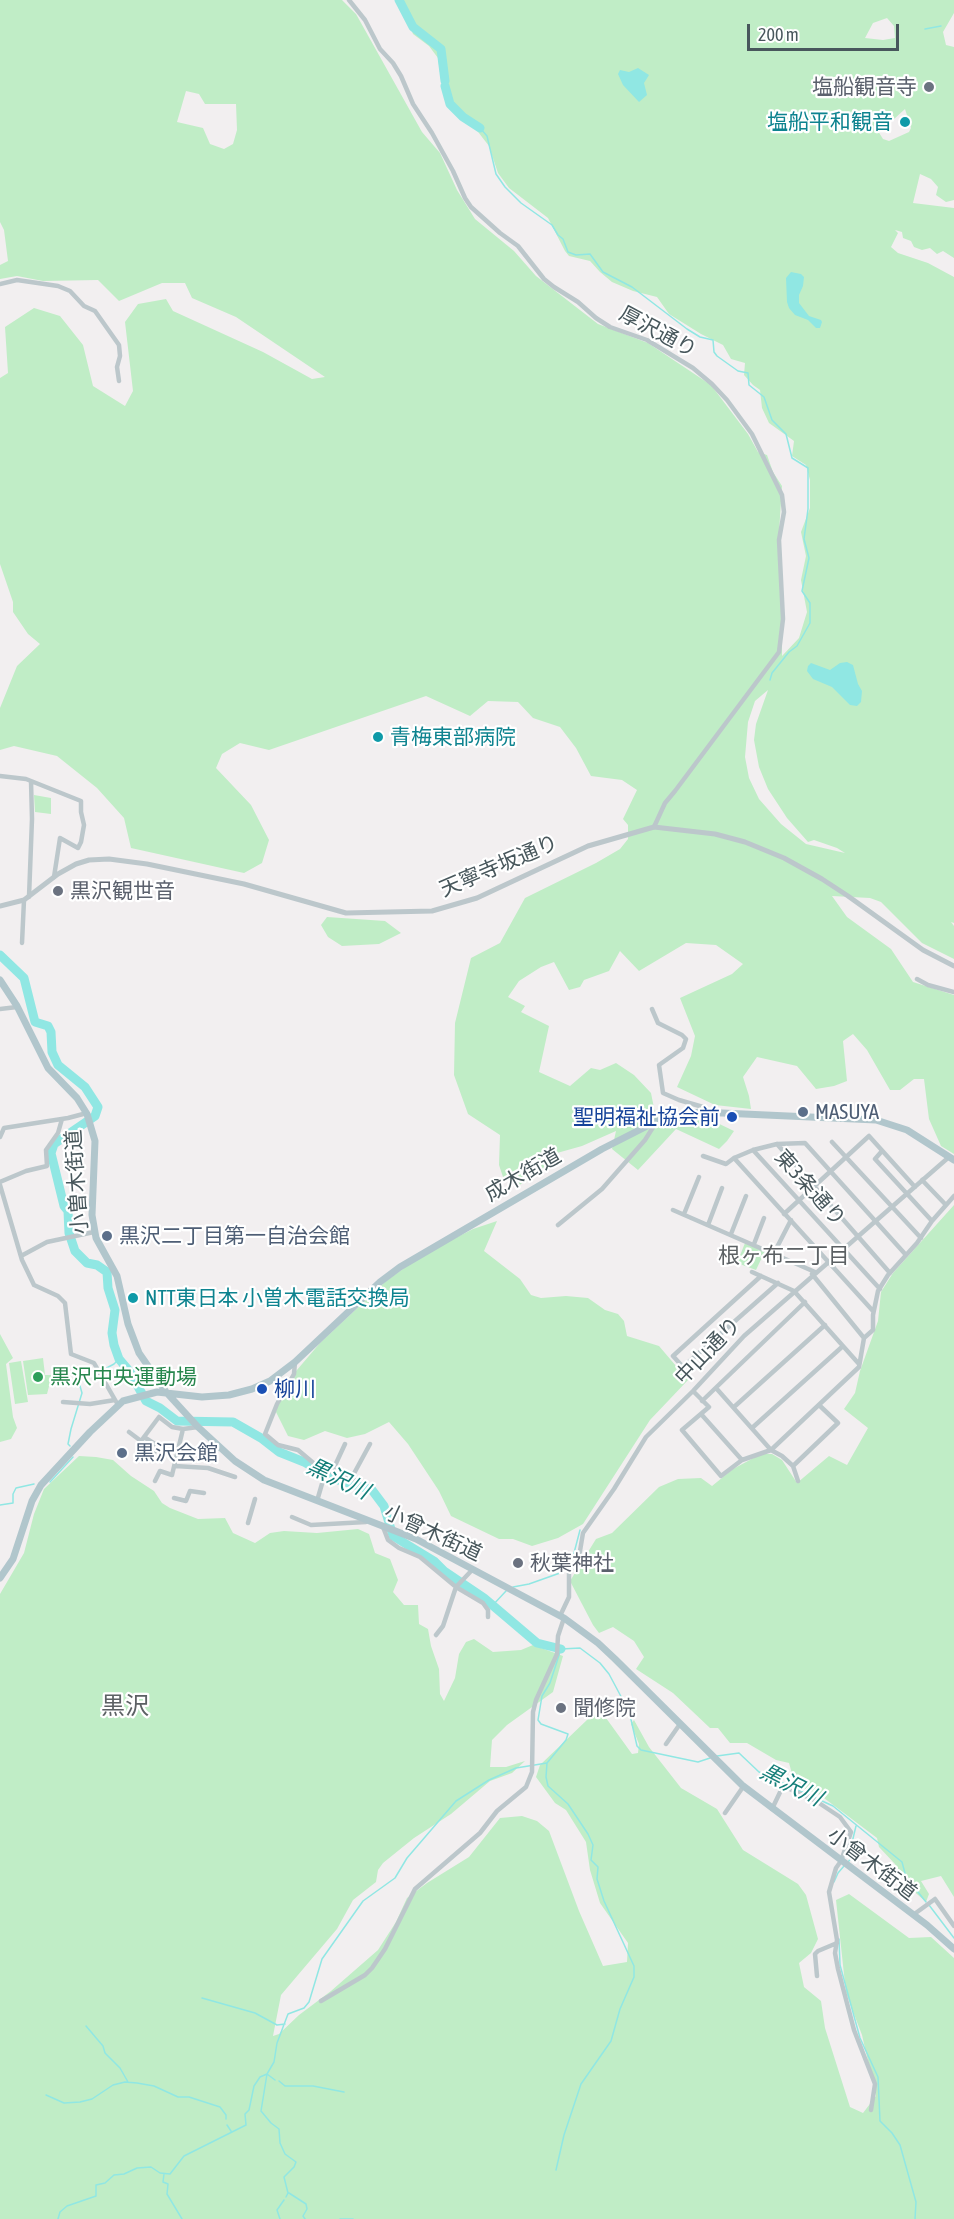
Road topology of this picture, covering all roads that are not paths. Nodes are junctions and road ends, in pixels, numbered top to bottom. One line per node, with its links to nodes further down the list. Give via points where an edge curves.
1 (349, 0): 6 (street, 厚沢通り, via 401,76 471,207 518,246 544,279 596,318 647,340 712,384 752,434 782,495 784,512 779,540 783,618 779,652 664,803)
2 (0, 284): 3 (street, via 17,280 58,286 95,311 119,345)
3 (119, 381)
4 (0, 776): 5 (street)
5 (31, 781): 7 (street, via 81,801 82,805 81,842 78,848 60,838); 8 (street)
6 (654, 827): 7 (street, 天寧寺坂通り, via 588,846 477,898 432,911 339,912 244,884 117,859 85,861); 11 (street, 天寧寺坂通り, via 722,836 784,858 831,884 922,950)
7 (54, 877): 8 (street, 天寧寺坂通り)
8 (27, 898): 9 (street, 天寧寺坂通り); 10 (street)
9 (0, 906)
10 (22, 943)
11 (954, 966)
12 (917, 979): 14 (street)
13 (0, 980): 15 (main road, 小曽木街道)
14 (954, 992)
15 (17, 1007): 16 (street); 19 (main road, 小曽木街道, via 48,1068)
16 (0, 1009)
17 (652, 1009): 18 (street, via 658,1023 686,1039 683,1048 659,1065 663,1093)
18 (710, 1112): 21 (main road, 成木街道, via 680,1114); 30 (main road, 成木街道, via 876,1120 907,1131)
19 (87, 1113): 20 (street); 53 (main road, 小曽木街道, via 96,1145)
20 (62, 1119): 22 (street, via 4,1128); 34 (street, via 58,1133 46,1149 47,1166)
21 (657, 1121): 51 (street, via 602,1189); 75 (main road, 成木街道, via 407,1262 380,1282)
22 (0, 1137)
23 (832, 1142): 28 (street)
24 (777, 1144): 25 (street); 31 (street, via 805,1143); 35 (street)
25 (753, 1150): 29 (street); 41 (street, 東3条通り)
26 (882, 1151): 28 (street, via 869,1136); 36 (street); 38 (street, via 875,1159)
27 (703, 1156): 29 (street, via 726,1164)
28 (846, 1157): 31 (street); 43 (street)
29 (734, 1158): 46 (street)
30 (952, 1158): 33 (street, 中山通り)
31 (831, 1172): 35 (street); 50 (street)
32 (699, 1177): 45 (street)
33 (922, 1180): 36 (street, 中山通り); 42 (street)
34 (0, 1183): 61 (street)
35 (814, 1186): 41 (street); 55 (street)
36 (915, 1187): 38 (street, 中山通り)
37 (722, 1188): 52 (street)
38 (908, 1193): 43 (street, 中山通り); 49 (street)
39 (746, 1196): 54 (street)
40 (954, 1196): 42 (street)
41 (799, 1200): 46 (street); 58 (street, 東3条通り)
42 (946, 1205): 49 (street)
43 (892, 1207): 50 (street, 中山通り); 56 (street)
44 (673, 1210): 45 (street)
45 (684, 1214): 52 (street)
46 (784, 1214): 48 (street)
47 (764, 1218): 57 (street)
48 (791, 1220): 59 (street); 62 (street)
49 (932, 1221): 56 (street)
50 (875, 1222): 55 (street, 中山通り); 60 (street)
51 (558, 1225)
52 (708, 1225): 54 (street)
53 (94, 1232): 61 (street, via 43,1243); 79 (main road, 小曽木街道, via 117,1276 135,1345)
54 (731, 1234): 57 (street)
55 (858, 1236): 58 (street, 中山通り); 64 (street)
56 (921, 1238): 60 (street)
57 (754, 1244): 59 (street)
58 (843, 1248): 62 (street, 中山通り); 68 (street, 東3条通り)
59 (774, 1253): 65 (street)
60 (906, 1255): 64 (street)
61 (21, 1256): 83 (street, via 34,1285 65,1303 71,1354 94,1363)
62 (828, 1261): 65 (street, 中山通り); 71 (street)
63 (752, 1272): 66 (street)
64 (890, 1272): 68 (street)
65 (813, 1273): 69 (street, 中山通り); 73 (street)
66 (761, 1276): 67 (street); 67 (street, via 673,1356 683,1366)
67 (778, 1283): 69 (street)
68 (880, 1289): 71 (street)
69 (794, 1291): 70 (street); 78 (street, 中山通り, via 726,1353)
70 (805, 1302): 72 (street); 77 (street)
71 (873, 1311): 73 (street, via 873,1330)
72 (825, 1325): 74 (street); 85 (street)
73 (864, 1338): 76 (street)
74 (843, 1346): 76 (street); 89 (street)
75 (295, 1362): 80 (main road, 成木街道, via 270,1381 245,1391 214,1397); 100 (street, via 294,1374 265,1434)
76 (859, 1364): 84 (street)
77 (716, 1388): 81 (street); 85 (street)
78 (693, 1391): 81 (street); 116 (street, 中山通り, via 646,1437 583,1533 579,1557 569,1574 569,1597)
79 (166, 1392): 80 (main road, 成木街道); 83 (main road, 成木街道); 86 (main road, 小曾木街道)
80 (192, 1396): 86 (main road)
81 (702, 1401): 87 (street, via 709,1407)
82 (63, 1402): 83 (street)
83 (116, 1402): 113 (main road, via 41,1485 13,1559)
84 (819, 1405): 95 (street); 99 (street, via 838,1423)
85 (734, 1407): 89 (street)
86 (183, 1411): 88 (main road, 小曾木街道)
87 (701, 1414): 97 (street); 97 (street, via 682,1430 721,1476)
88 (197, 1426): 90 (street); 107 (main road, 小曾木街道, via 249,1472)
89 (752, 1428): 95 (street)
90 (183, 1429): 92 (street, via 172,1427 159,1417); 98 (street)
91 (129, 1432): 92 (street, via 141,1441)
92 (144, 1437): 96 (street, via 158,1446)
93 (345, 1444): 100 (street)
94 (370, 1444): 100 (street, via 354,1480)
95 (771, 1450): 97 (street); 99 (street)
96 (150, 1460)
97 (742, 1460)
98 (175, 1466): 101 (street, via 208,1468); 102 (street, via 172,1475 160,1471)
99 (793, 1466): 103 (street)
100 (328, 1471): 107 (street)
101 (235, 1478)
102 (155, 1481)
103 (798, 1481)
104 (204, 1493): 105 (street, via 190,1491 186,1501)
105 (174, 1498)
106 (255, 1499): 110 (street)
107 (316, 1501): 109 (main road, 小曾木街道)
108 (292, 1517): 109 (street, via 311,1526)
109 (369, 1522): 111 (main road, 小曾木街道)
110 (248, 1523)
111 (385, 1528): 112 (main road, 小曾木街道); 114 (street, via 388,1540 420,1557)
112 (473, 1569): 114 (street); 116 (main road, 小曾木街道)
113 (0, 1578)
114 (456, 1587): 115 (street, via 483,1603); 117 (street)
115 (488, 1617)
116 (562, 1617): 118 (main road, 小曾木街道, via 598,1643); 129 (street, 中山通り, via 557,1654 533,1712 532,1772 526,1787 416,1889 372,1968)
117 (436, 1635)
118 (680, 1724): 119 (street); 120 (main road, 小曾木街道)
119 (666, 1744)
120 (743, 1786): 121 (main road, 小曾木街道); 122 (street)
121 (772, 1809): 123 (main road, 小曾木街道); 123 (street, via 783,1786 840,1817 851,1832)
122 (725, 1813)
123 (844, 1863): 124 (main road, 小曾木街道); 126 (street, via 836,1868 829,1892)
124 (913, 1915): 125 (street, via 935,1899); 127 (main road, 小曾木街道)
125 (954, 1926)
126 (837, 1944): 128 (street, via 815,1954); 130 (street, via 838,1969 854,2030 875,2084)
127 (954, 1949)
128 (817, 1976)
129 (321, 2001)
130 (871, 2110)

